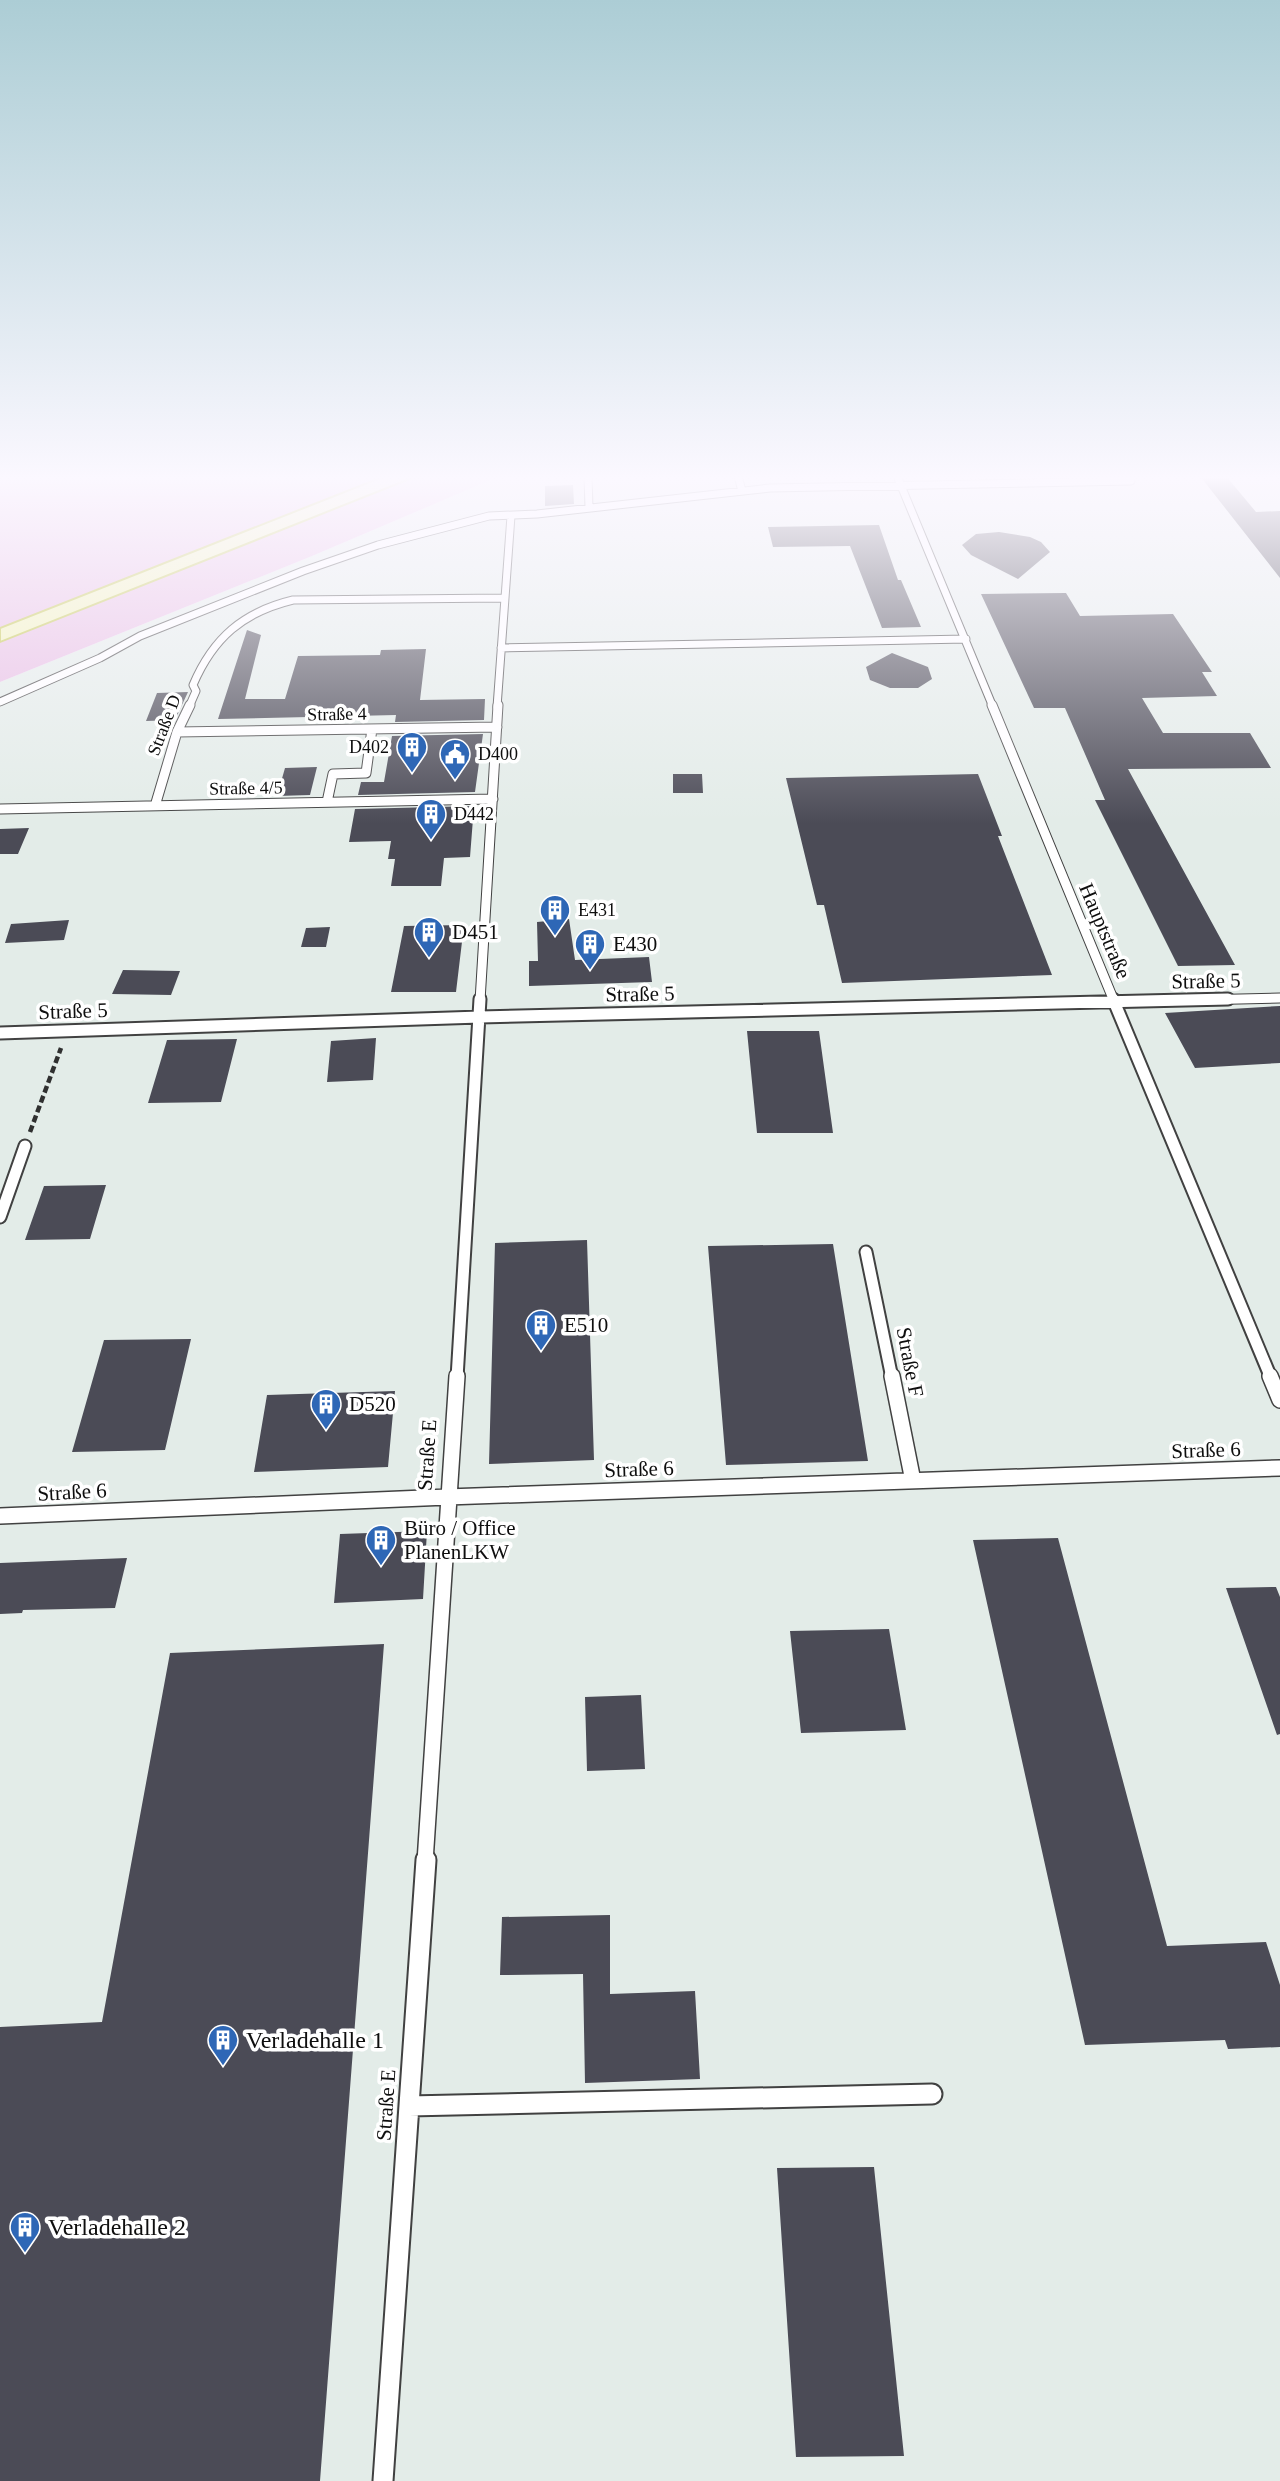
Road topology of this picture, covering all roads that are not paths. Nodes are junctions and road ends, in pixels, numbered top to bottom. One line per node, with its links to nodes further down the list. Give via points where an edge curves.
1 (251, 592): 7 (lane, via 140,636)
2 (505, 592): 4 (lane, Straße E)
3 (946, 592): 5 (lane, Hauptstraße)
4 (504, 598): 6 (lane, Straße E); 10 (lane, Straße D, via 293,600 268,605 215,641 201,663 193,685 196,691)
5 (966, 639): 6 (lane); 16 (lane, Hauptstraße)
6 (501, 648): 8 (lane, Straße E)
7 (0, 702)
8 (497, 727): 9 (lane, Straße 4); 11 (lane, Straße E)
9 (372, 729): 10 (lane, Straße 4); 12 (lane, via 366,773 333,774)
10 (177, 732): 13 (lane, Straße D)
11 (492, 799): 12 (lane, Straße 4/5); 17 (lane, Straße E)
12 (327, 802): 13 (lane, Straße 4/5)
13 (155, 806): 14 (lane, Straße 4/5)
14 (0, 809)
15 (1280, 998): 16 (lane, Straße 5)
16 (1113, 1003): 17 (lane, Straße 5); 23 (lane, Hauptstraße)
17 (480, 1017): 18 (lane, Straße 5); 26 (lane, Straße E)
18 (67, 1031): 19 (lane, Straße 5)
19 (0, 1033)
20 (25, 1146): 21 (lane)
21 (0, 1217)
22 (866, 1252): 25 (lane, Straße F)
23 (1280, 1400)
24 (1280, 1468): 25 (lane, Straße 6)
25 (912, 1481): 26 (lane, Straße 6)
26 (447, 1497): 27 (lane, Straße 6); 29 (lane, Straße E)
27 (0, 1516)
28 (932, 2094): 29 (lane)
29 (409, 2106): 30 (lane, Straße E)
30 (383, 2481)

